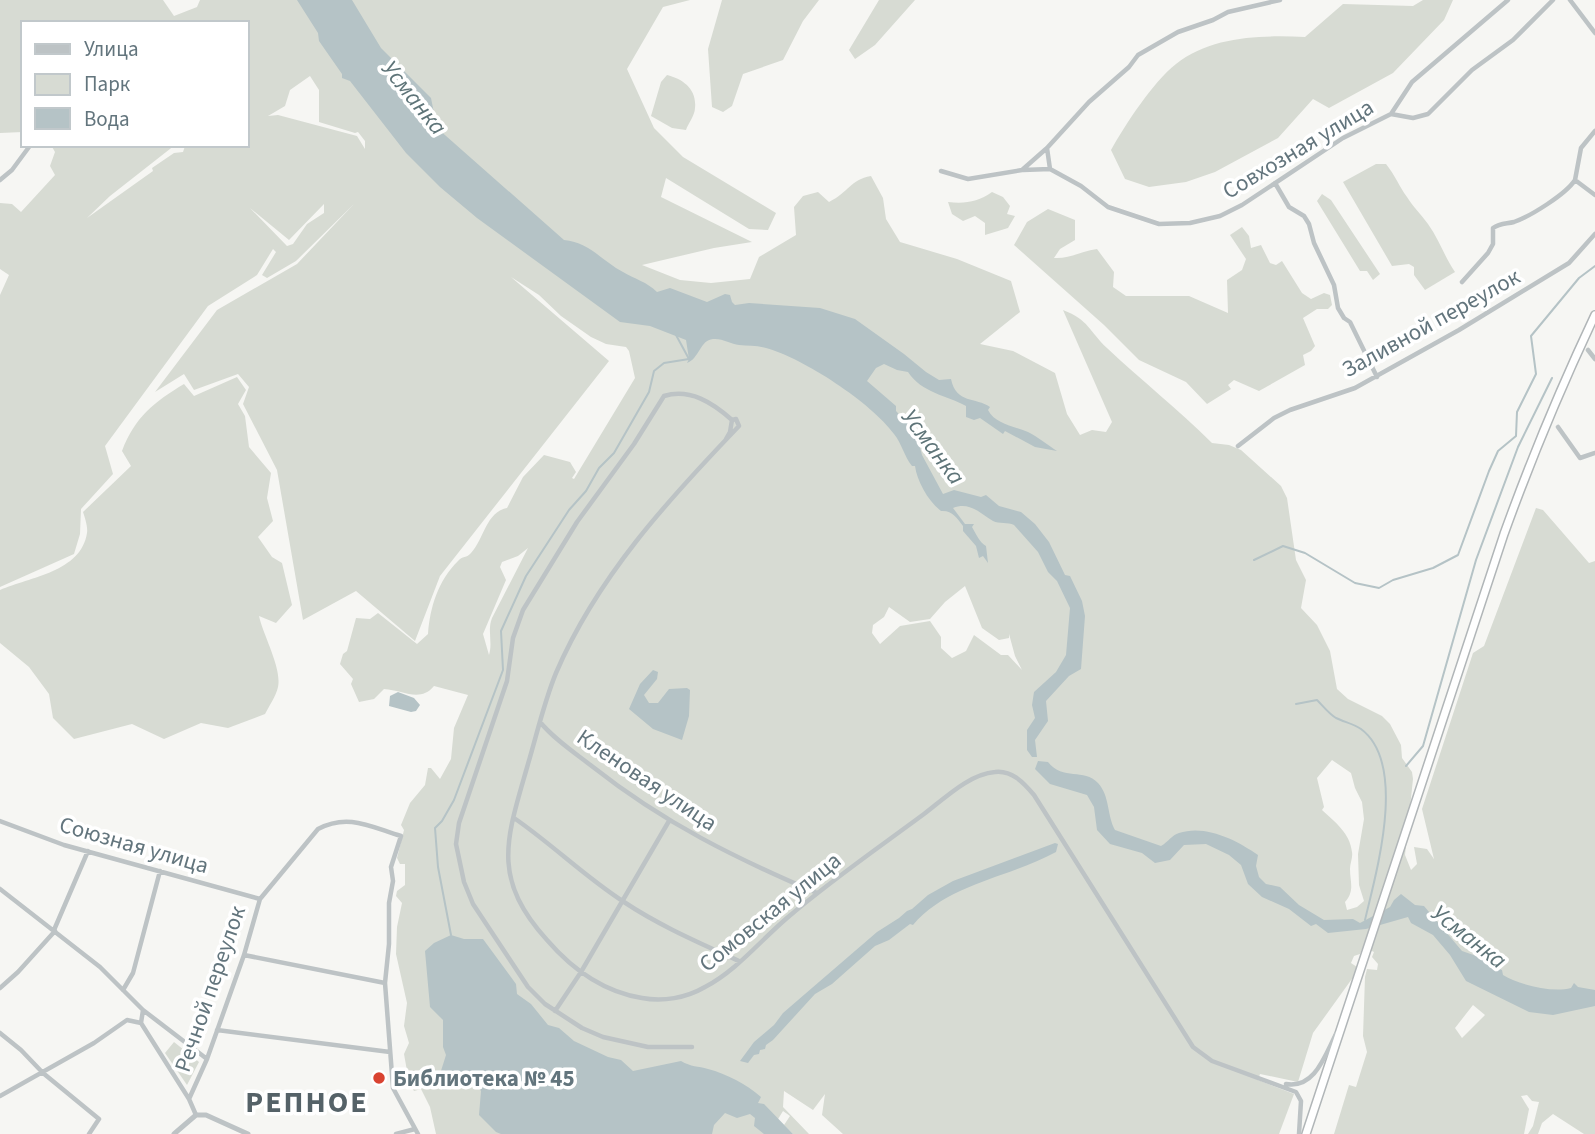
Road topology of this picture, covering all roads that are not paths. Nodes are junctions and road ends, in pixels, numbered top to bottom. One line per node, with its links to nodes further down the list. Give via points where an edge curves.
1 (1280, 0): 9 (street, via 1228,12 1178,32 1138,55)
2 (1508, 0): 6 (street, Совхозная улица, via 1412,82)
3 (1553, 0): 6 (street, Совхозная улица, via 1427,114 1413,118)
4 (1570, 0): 5 (street)
5 (1595, 33)
6 (1391, 114): 15 (street, Совхозная улица, via 1343,138)
7 (1595, 131): 14 (street, via 1581,148)
8 (29, 147): 13 (street)
9 (1048, 148): 10 (street); 11 (street)
10 (1050, 169): 11 (street); 15 (street, Совхозная улица, via 1113,210 1159,224 1220,216)
11 (1022, 170): 12 (street, via 968,179)
12 (941, 171)
13 (0, 180)
14 (1575, 180): 16 (street); 18 (street, via 1569,189 1526,216 1493,228 1488,253)
15 (1275, 183): 22 (street, via 1289,207 1309,224 1334,285 1338,308 1350,322)
16 (1595, 195)
17 (1595, 234): 22 (street, Заливной переулок, via 1569,263)
18 (1462, 282)
19 (1595, 315): 45 (highway, via 1524,478)
20 (1588, 350): 21 (street)
21 (1595, 359)
22 (1377, 377): 24 (street, Заливной переулок, via 1290,410)
23 (1558, 427): 25 (street, via 1580,458)
24 (1238, 446)
25 (1595, 453)
26 (540, 722): 27 (street, Сомовская улица); 29 (street, Кленовая улица); 44 (street, Сомовская улица, via 556,673 596,597 649,524 739,426 736,419 708,401 679,393 662,397 550,564 514,631 507,681 459,823 456,844 473,904 528,986)
27 (513, 818): 35 (street); 39 (street, Сомовская улица, via 507,851 512,886 543,936)
28 (0, 821): 30 (street, Союзная улица)
29 (669, 821): 33 (street, Кленовая улица, via 738,859); 35 (street)
30 (88, 851): 31 (street, Союзная улица); 36 (street)
31 (160, 871): 34 (street, Союзная улица); 42 (street, via 133,973)
32 (0, 889): 36 (street)
33 (817, 893): 38 (street, Сомовская улица); 53 (street, Сомовская улица, via 969,782 993,772 1010,774 1038,802 1195,1049 1218,1064)
34 (260, 899): 37 (street, Речной переулок); 40 (street, Речной переулок, via 318,829 331,822 345,820 401,836 391,867)
35 (623, 902): 38 (street); 39 (street)
36 (54, 930): 41 (street); 42 (street)
37 (244, 955): 40 (street); 47 (street, Речной переулок)
38 (739, 961): 39 (street, Сомовская улица, via 705,987 661,1000 614,991)
39 (581, 972): 44 (street)
40 (385, 983): 50 (street)
41 (0, 988)
42 (123, 990): 43 (street)
43 (143, 1010): 46 (street); 51 (street)
44 (555, 1011): 49 (street, via 595,1034 625,1044)
45 (1346, 1014): 53 (street, via 1306,1083); 63 (highway)
46 (141, 1023): 52 (street, via 127,1020); 55 (street)
47 (217, 1030): 50 (street); 51 (street, Речной переулок)
48 (0, 1032): 52 (street)
49 (692, 1046)
50 (390, 1052): 57 (street, via 393,1088)
51 (207, 1059): 55 (street, Речной переулок)
52 (43, 1073): 54 (street); 58 (street, via 99,1119)
53 (1261, 1078): 62 (street, via 1299,1095)
54 (0, 1096)
55 (189, 1100): 56 (street)
56 (196, 1115): 59 (street); 60 (street)
57 (416, 1132): 61 (street)
58 (89, 1134)
59 (174, 1134)
60 (248, 1134)
61 (396, 1134)
62 (1299, 1134)
63 (1306, 1134)

